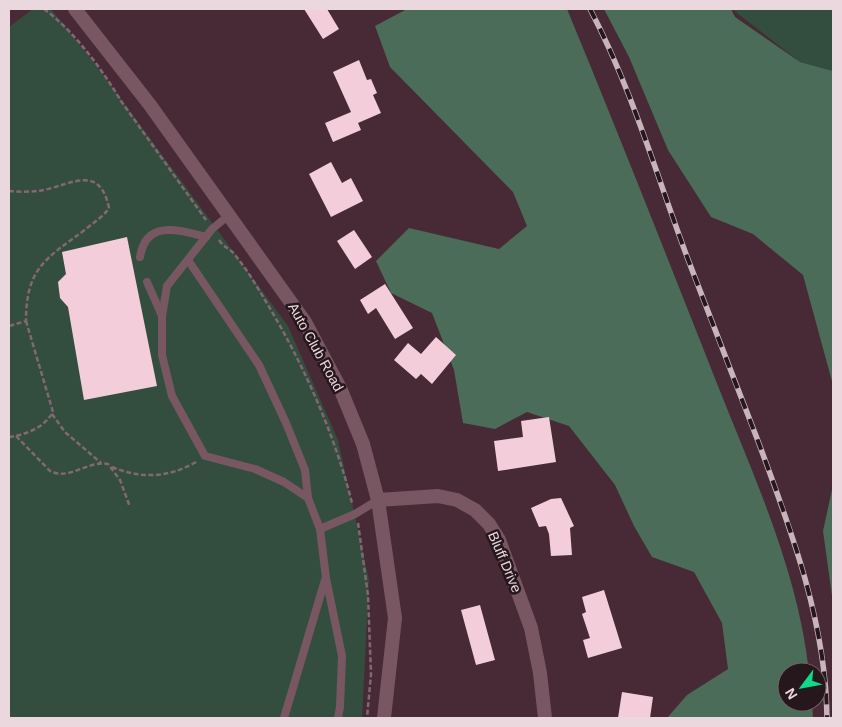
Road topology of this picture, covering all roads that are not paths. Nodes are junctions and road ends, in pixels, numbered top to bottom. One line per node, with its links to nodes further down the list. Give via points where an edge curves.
1 (75, 9): 2 (street, Auto Club Road, via 150,105)
2 (229, 215): 3 (lane); 9 (street, Auto Club Road, via 305,322 325,358 363,444)
3 (206, 237): 4 (lane, via 178,230 159,230 148,238); 5 (lane)
4 (140, 257)
5 (188, 260): 7 (lane, via 167,286); 8 (lane, via 264,374 305,470)
6 (147, 282): 7 (lane)
7 (162, 316): 8 (lane, via 162,355 172,396 206,456 255,469 284,482)
8 (308, 498): 10 (lane)
9 (378, 500): 10 (lane); 14 (street, Auto Club Road, via 395,618); 15 (street, Bluff Drive, via 438,496 457,500 475,510 489,524 499,540 531,628)
10 (320, 529): 11 (lane)
11 (326, 578): 12 (lane); 13 (lane, via 342,656)
12 (284, 718)
13 (338, 718)
14 (384, 718)
15 (545, 718)

